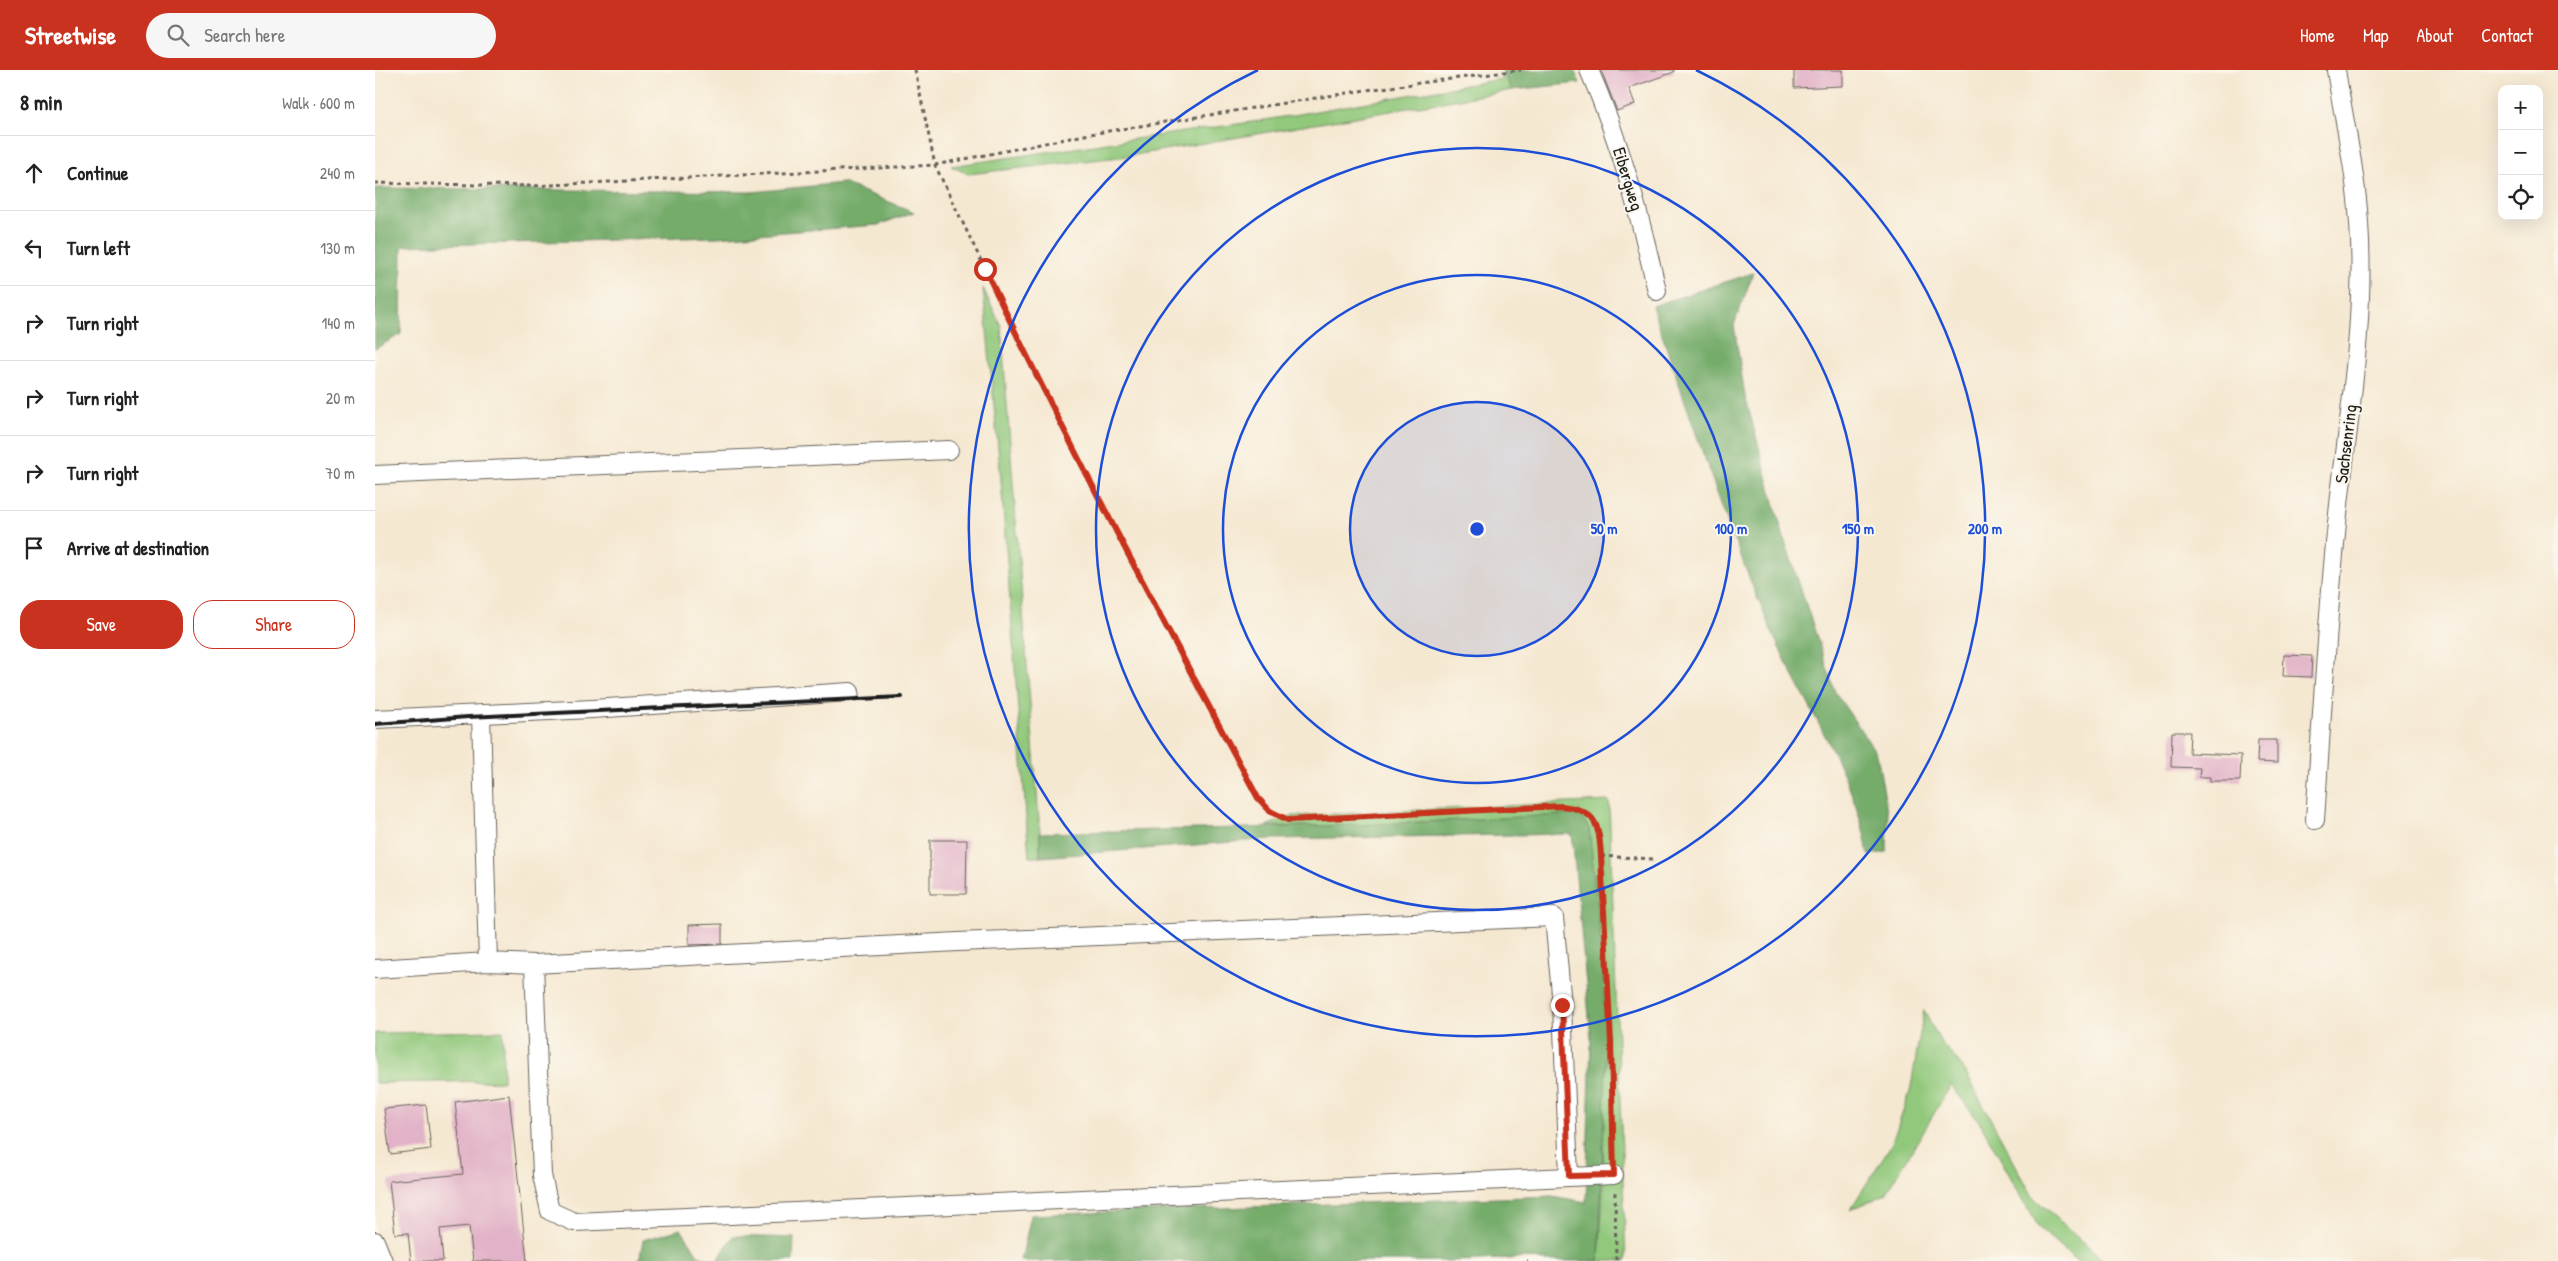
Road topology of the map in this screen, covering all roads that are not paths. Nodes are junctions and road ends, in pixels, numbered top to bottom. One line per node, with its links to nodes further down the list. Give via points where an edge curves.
1 (1589, 70): 3 (street, Eibergweg, via 1636,199)
2 (2336, 70): 9 (street, Sachsenring, via 2358,215 2360,280 2355,362 2338,513)
3 (1657, 291)
4 (949, 450): 5 (street)
5 (375, 475)
6 (850, 692): 7 (street)
7 (481, 714): 8 (street); 10 (street)
8 (375, 719)
9 (2315, 820)
10 (488, 962): 11 (street); 12 (street)
11 (534, 964): 14 (street, via 542,1175 550,1211 574,1222); 14 (street, via 1554,917 1562,1005)
12 (375, 969)
13 (1614, 1175): 14 (street)
14 (1569, 1176)
15 (375, 1241): 16 (street)
16 (383, 1261)

